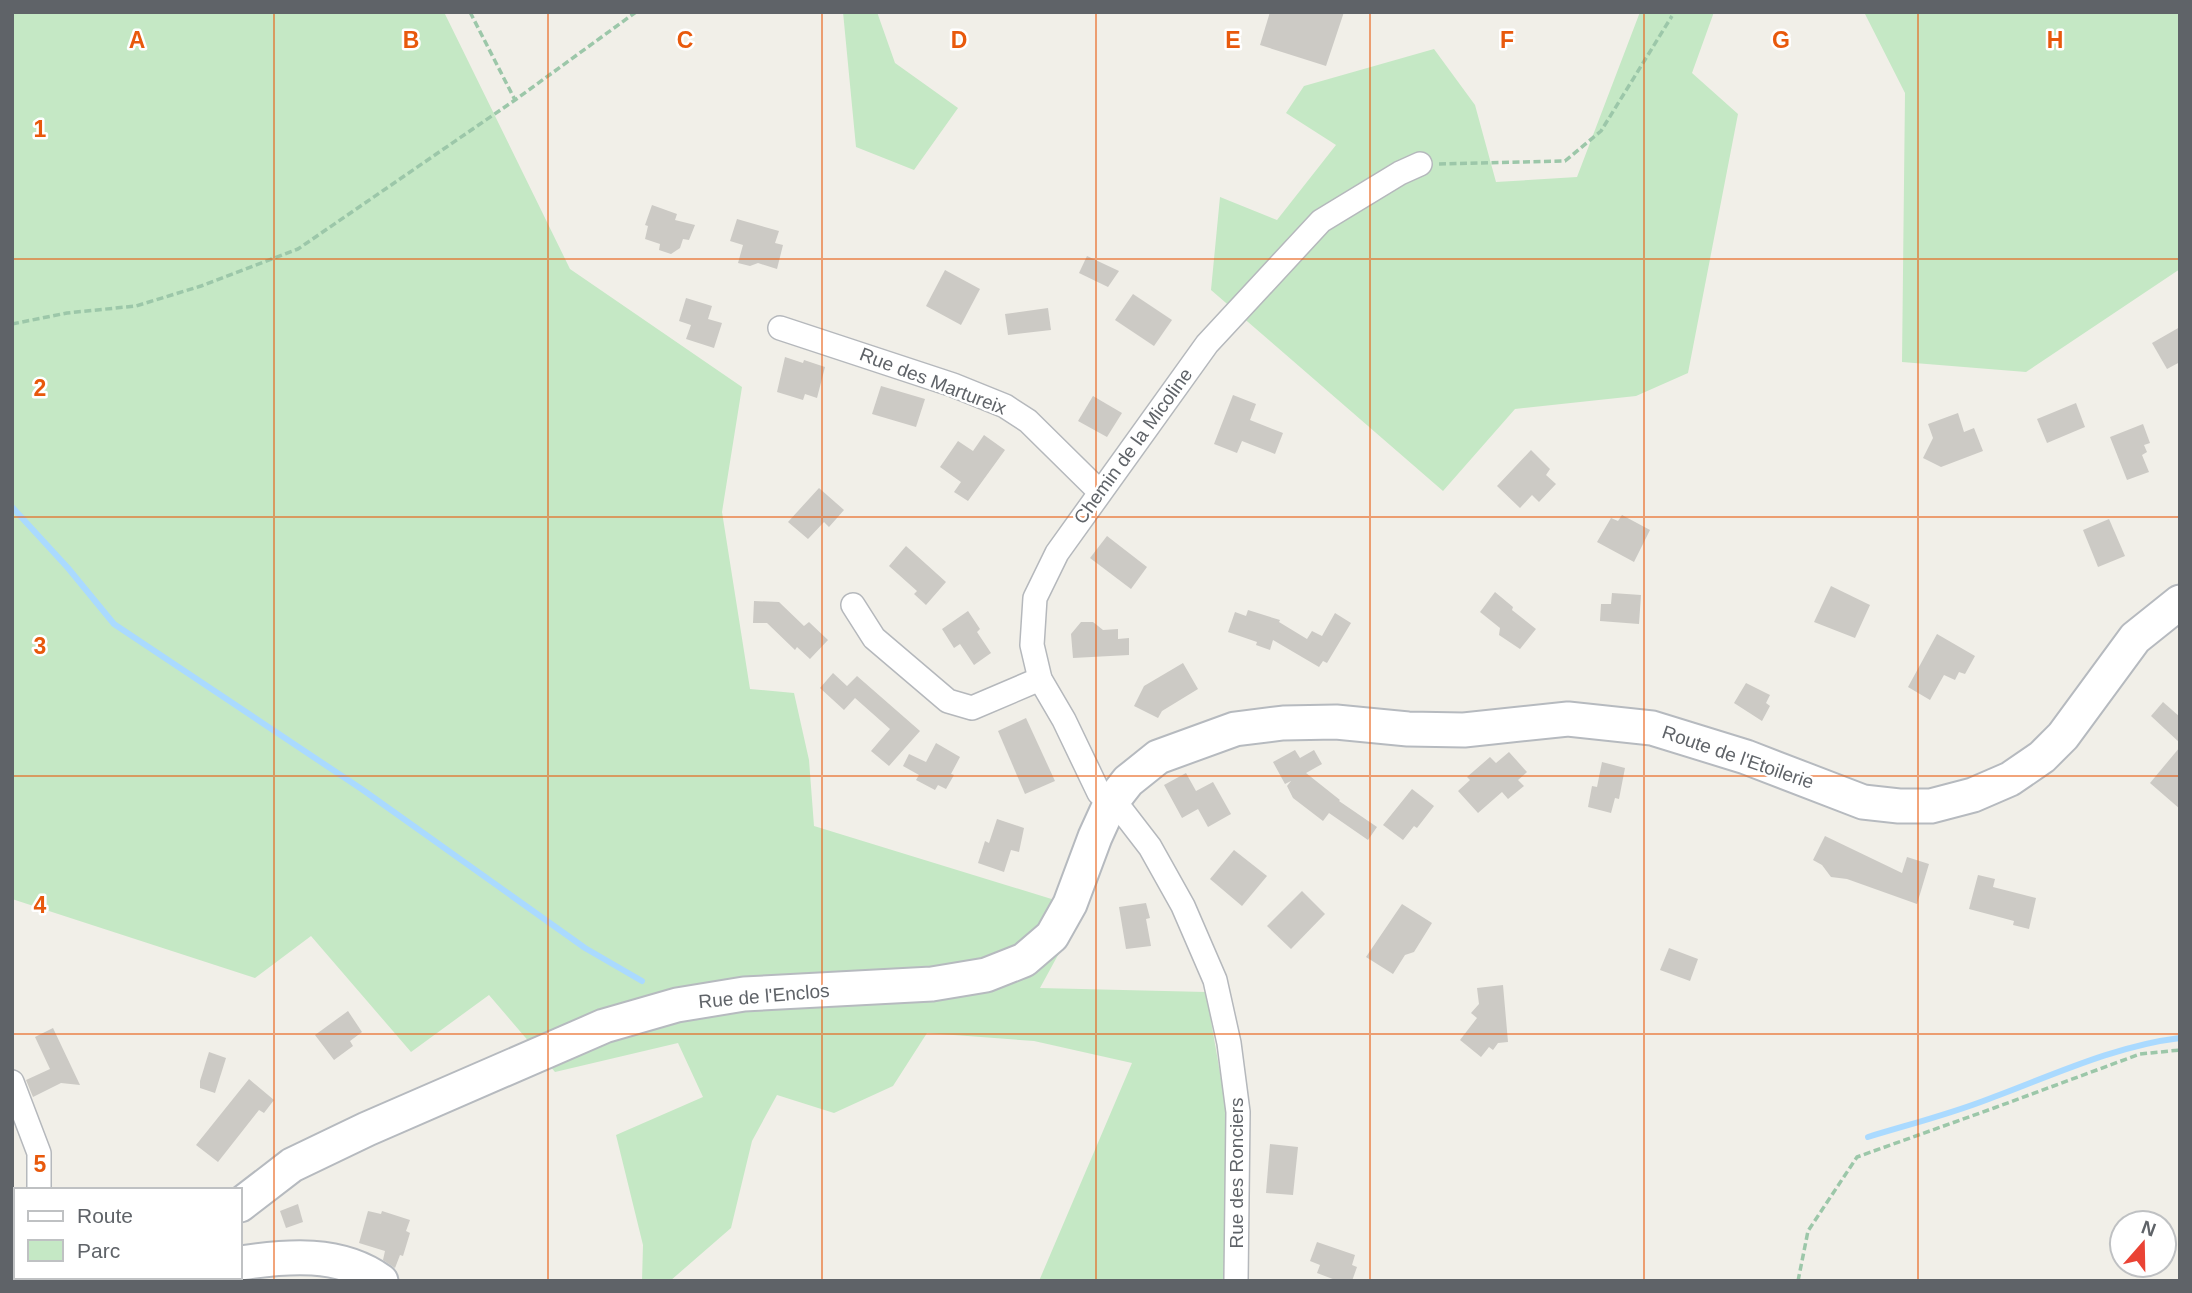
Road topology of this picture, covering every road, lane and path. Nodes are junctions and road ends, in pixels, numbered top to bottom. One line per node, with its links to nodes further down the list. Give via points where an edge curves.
1 (470, 12): 4 (path)
2 (636, 12): 4 (path)
3 (1672, 16): 5 (path, via 1601,131 1565,161)
4 (515, 100): 6 (path, via 298,249 136,306)
5 (1420, 164): 8 (street, Chemin de la Micoline, via 1321,221 1207,344)
6 (12, 324)
7 (780, 328): 8 (street, Rue des Martureix, via 953,384 1005,406 1028,421)
8 (1100, 491): 11 (street, Chemin de la Micoline, via 1057,553 1035,598 1032,645)
9 (2180, 602): 12 (street, Route de l'Etoilerie, via 2135,638 2063,736 2042,757 2010,779 1930,806 1863,802 1746,757 1652,728 1568,719 1464,730 1336,722 1235,729 1158,757 1128,780)
10 (853, 605): 11 (street, via 874,639 948,701 972,708)
11 (1040, 679): 12 (street, Chemin de la Micoline, via 1099,793)
12 (1111, 804): 17 (street, Rue de l'Enclos, via 1070,904 1052,936 1024,960 986,975 932,984 744,994 677,1004 604,1026 292,1165); 20 (street, Rue des Ronciers, via 1123,812 1150,847 1215,980 1238,1112)
13 (2180, 1050): 21 (path, via 2140,1054 1857,1157 1808,1231)
14 (12, 1082): 15 (street)
15 (18, 1113): 16 (street, via 39,1153)
16 (39, 1188)
17 (242, 1203)
18 (242, 1263): 19 (street, via 310,1258 351,1265)
19 (381, 1281)
20 (1236, 1281)
21 (1798, 1281)

